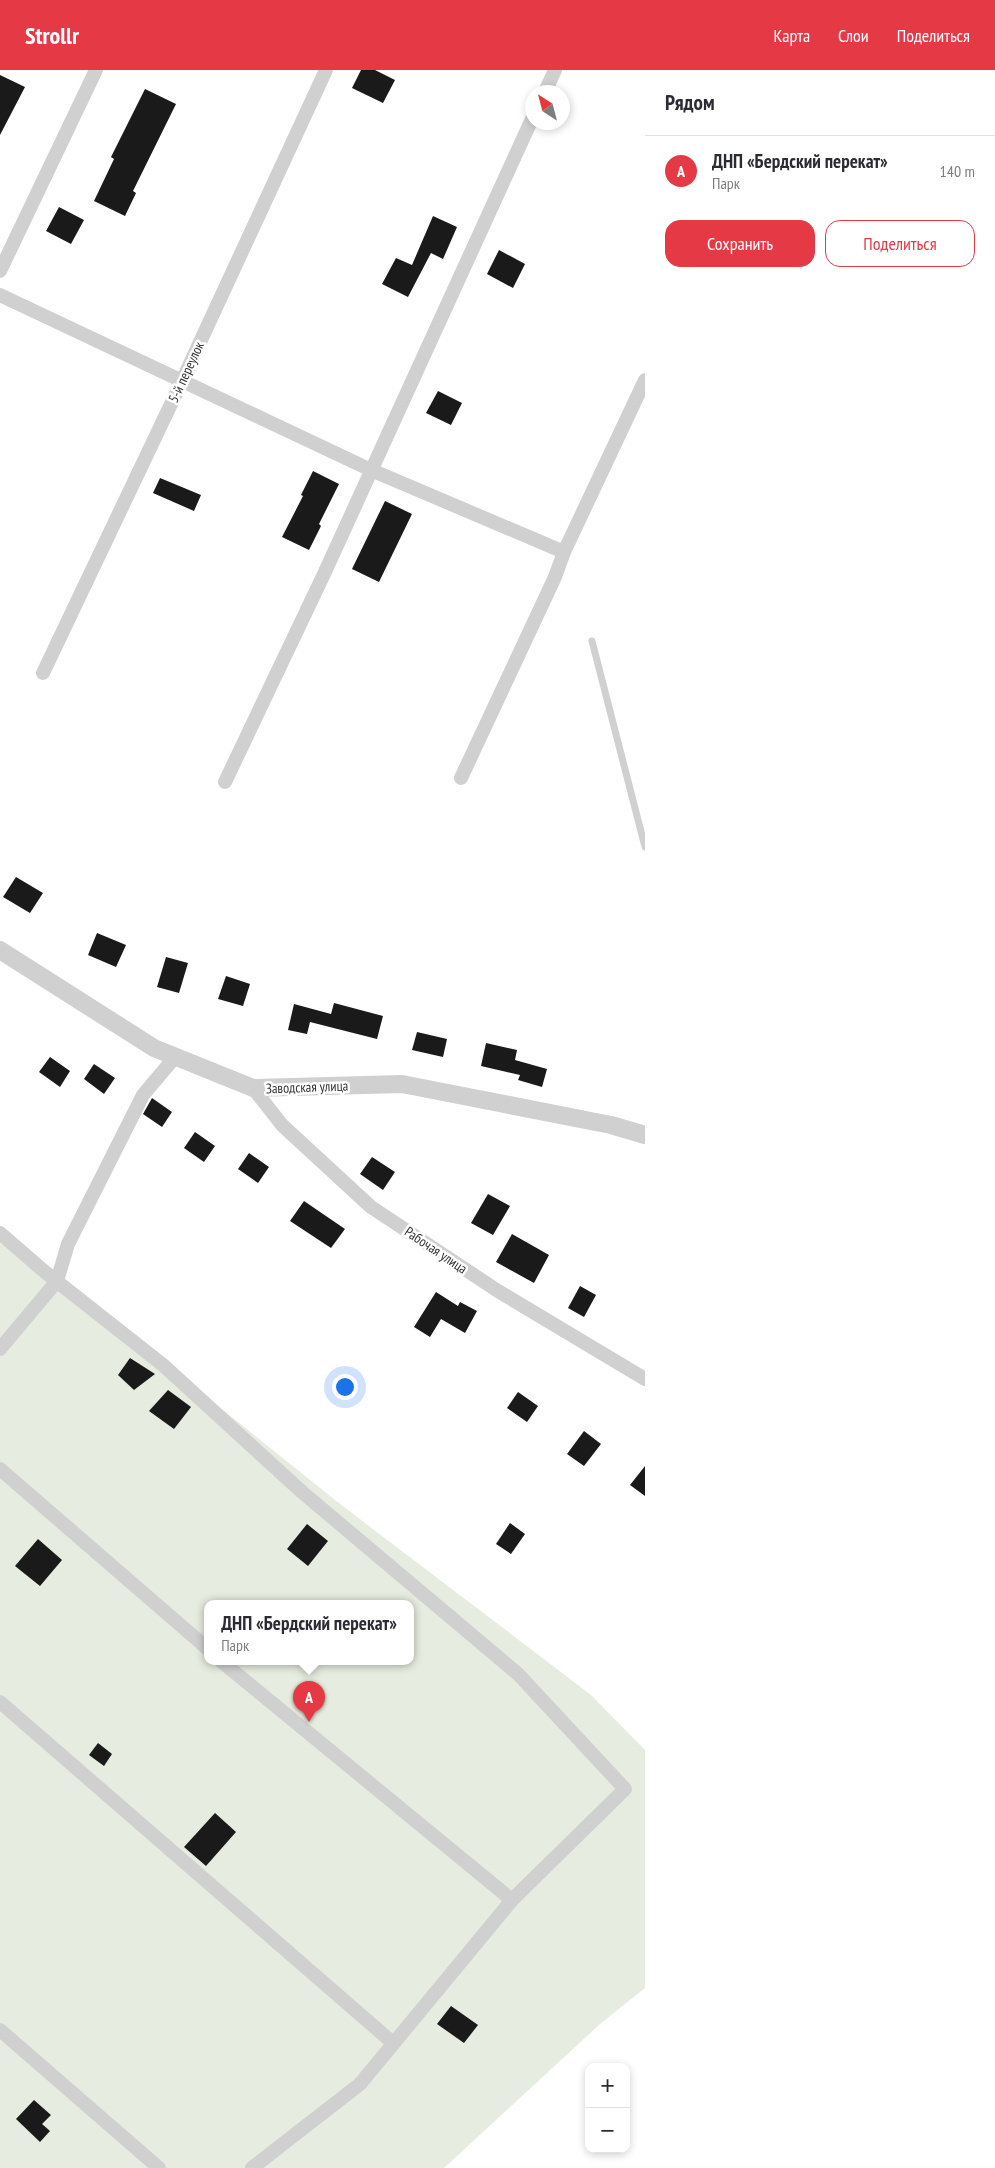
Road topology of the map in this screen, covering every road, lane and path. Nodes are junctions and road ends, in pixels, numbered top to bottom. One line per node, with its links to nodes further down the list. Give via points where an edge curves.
1 (96, 70): 6 (street)
2 (326, 70): 9 (street, 5-й переулок)
3 (555, 70): 4 (street)
4 (548, 85)
5 (527, 130): 10 (street)
6 (0, 271)
7 (0, 295): 9 (street)
8 (645, 380): 11 (street)
9 (182, 381): 10 (street); 13 (street, 5-й переулок)
10 (371, 470): 11 (street); 15 (street)
11 (564, 552): 14 (street)
12 (592, 641): 16 (lane)
13 (43, 673)
14 (461, 778)
15 (225, 782)
16 (645, 847)
17 (0, 950): 18 (street, Заводская улица, via 154,1048)
18 (175, 1057): 19 (street, Заводская улица); 22 (street, via 143,1095 68,1244)
19 (253, 1088): 20 (street, Заводская улица, via 402,1084); 24 (street, Рабочая улица, via 282,1125 372,1207 498,1292)
20 (645, 1134)
21 (0, 1233): 22 (street)
22 (57, 1281): 23 (street); 29 (street, via 163,1365 302,1492 518,1674 625,1789)
23 (0, 1349)
24 (645, 1380)
25 (0, 1469): 26 (street)
26 (204, 1646)
27 (226, 1665): 29 (street)
28 (0, 1702): 31 (street)
29 (512, 1900): 31 (street)
30 (0, 2030): 32 (street)
31 (393, 2043): 33 (street, via 360,2084)
32 (159, 2168)
33 (252, 2168)

